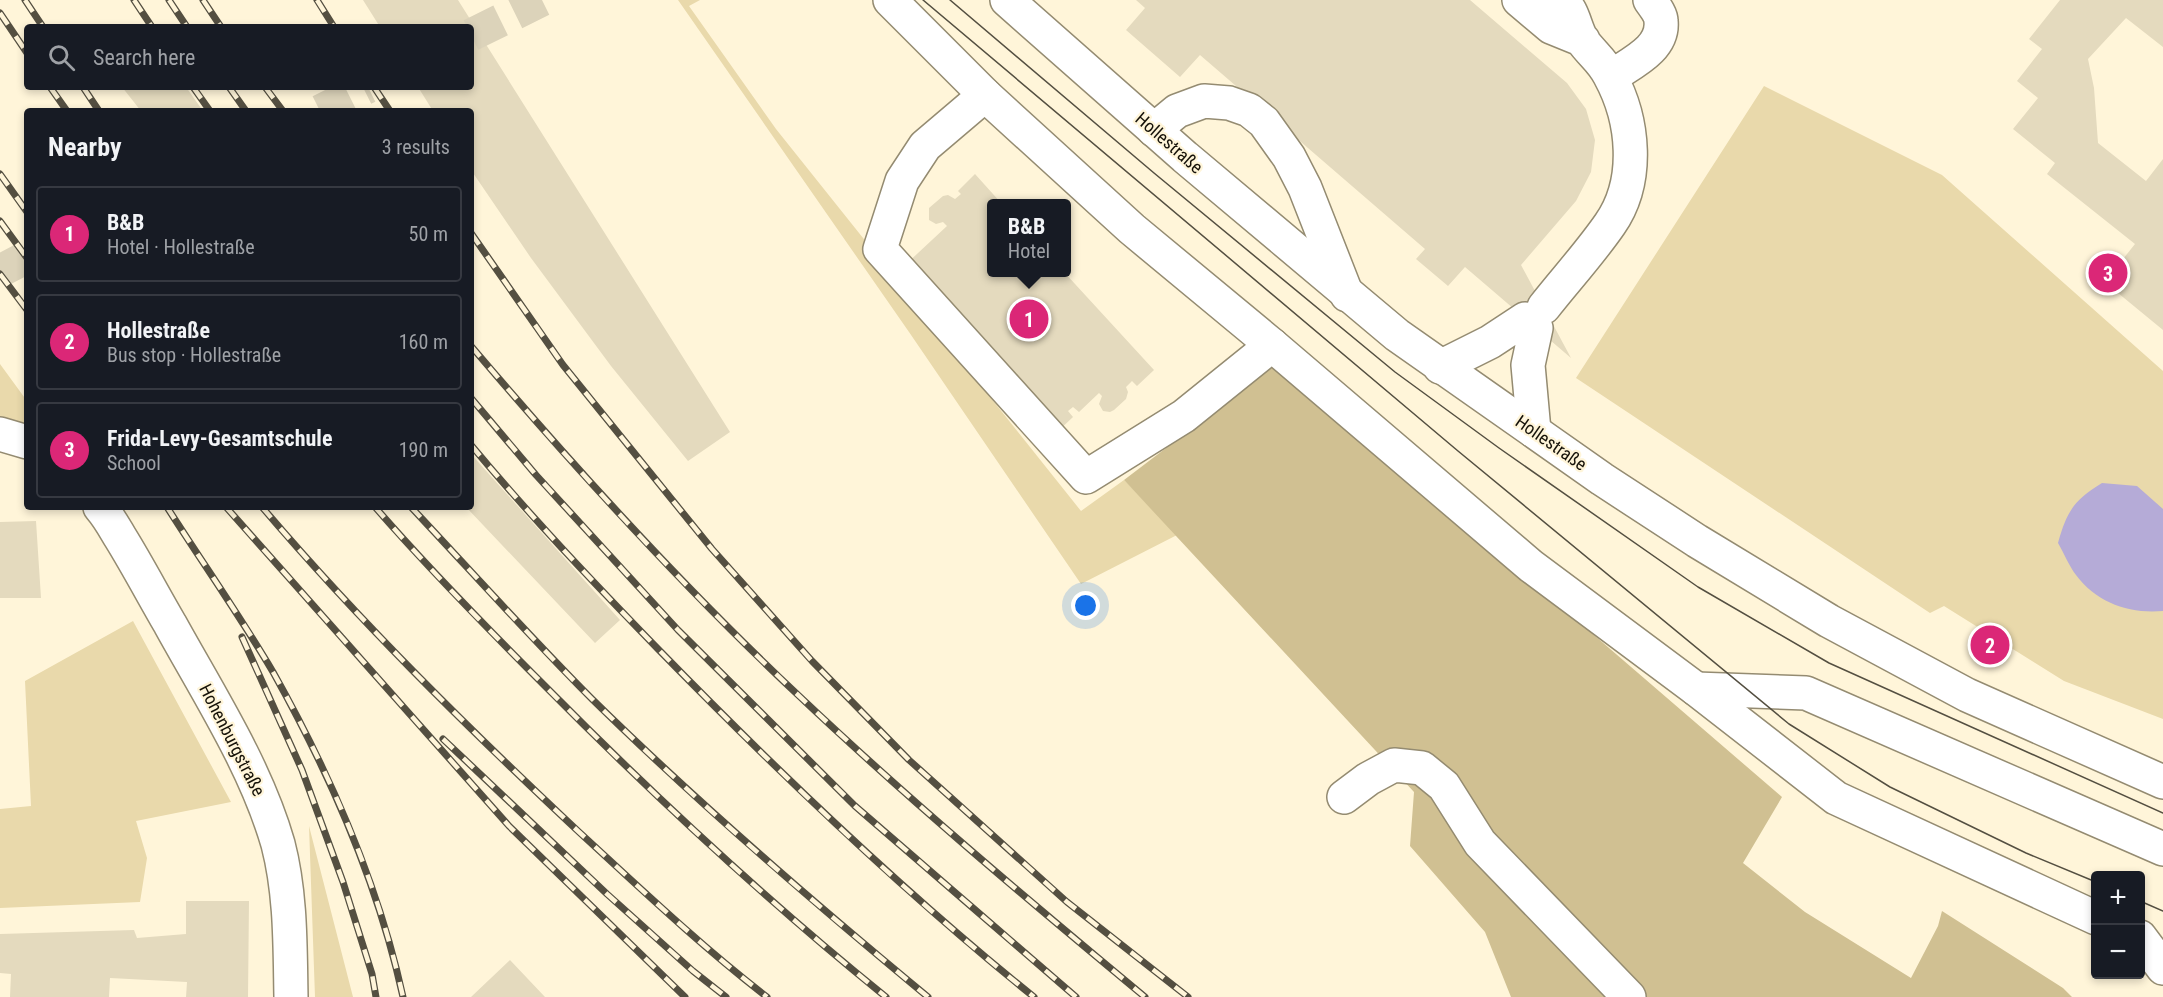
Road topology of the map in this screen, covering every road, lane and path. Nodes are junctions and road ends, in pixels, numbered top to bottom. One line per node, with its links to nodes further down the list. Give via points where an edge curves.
1 (890, 0): 8 (main road)
2 (1007, 0): 9 (main road, Hollestraße)
3 (1519, 0): 6 (main road, via 1551,27)
4 (1561, 0): 6 (main road, via 1568,6)
5 (1650, 0): 7 (main road, via 1662,19 1659,40)
6 (1582, 40): 7 (main road)
7 (1611, 77): 11 (main road, via 1631,136 1629,182 1612,223)
8 (985, 95): 12 (main road, via 1132,229); 12 (main road, via 926,147 908,172 880,249 1086,477 1184,416)
9 (1154, 130): 10 (main road, Hollestraße); 10 (main road, via 1177,111 1204,102 1229,102 1264,122 1305,188)
10 (1347, 294): 13 (main road, Hollestraße)
11 (1535, 318): 13 (main road); 14 (main road, via 1528,365)
12 (1272, 345): 18 (main road, via 1531,567)
13 (1440, 367): 14 (main road, Hollestraße)
14 (1534, 431): 19 (main road, Hollestraße, via 1697,541 1829,621 1967,695)
15 (0, 434): 16 (main road)
16 (24, 441)
17 (102, 510): 27 (main road, Hohenburgstraße, via 219,712 267,811 286,884)
18 (1696, 689): 21 (main road, via 1806,693); 22 (main road, via 1836,798)
19 (2163, 782)
20 (1344, 797): 28 (main road, via 1394,765 1422,768 1444,786 1480,843)
21 (2163, 849)
22 (2091, 916)
23 (2145, 939): 25 (main road)
24 (2145, 944): 26 (main road)
25 (2163, 947)
26 (2163, 968)
27 (291, 997)
28 (1629, 997)

